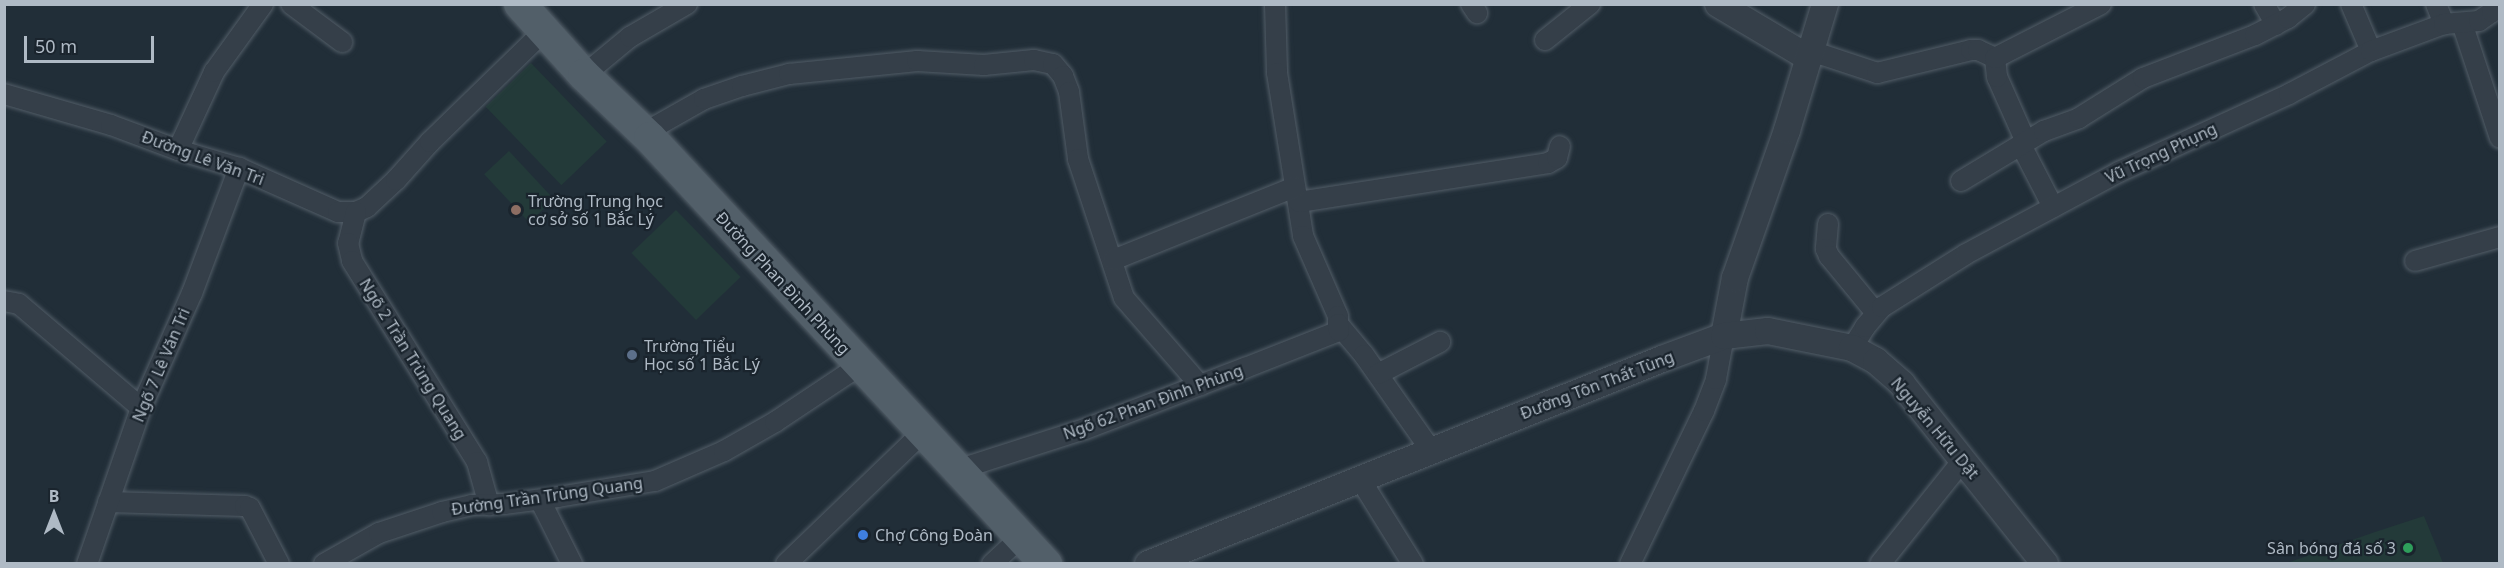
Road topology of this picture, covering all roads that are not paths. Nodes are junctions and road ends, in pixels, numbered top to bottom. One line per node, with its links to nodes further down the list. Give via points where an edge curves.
1 (263, 4): 29 (street, via 214,72)
2 (291, 4): 19 (street)
3 (520, 4): 17 (main road, Đường Phan Đình Phùng)
4 (687, 4): 23 (street, via 630,37)
5 (1275, 4): 32 (street, via 1277,73)
6 (1590, 4): 18 (street)
7 (1718, 4): 21 (street)
8 (1825, 4): 21 (street)
9 (2101, 4): 22 (street)
10 (2264, 4): 16 (street)
11 (2305, 4): 16 (street)
12 (2352, 4): 20 (street)
13 (2436, 4): 15 (street)
14 (2495, 4): 15 (street, Vũ Trọng Phụng, via 2492,12 2479,21)
15 (2453, 24): 20 (street, Vũ Trọng Phụng); 26 (street)
16 (2276, 25): 27 (street, via 2143,78 2079,118)
17 (544, 31): 23 (main road, Đường Phan Đình Phùng); 34 (street, via 396,180)
18 (1545, 40)
19 (342, 42)
20 (2371, 51): 33 (street, Vũ Trọng Phụng)
21 (1810, 55): 22 (street, via 1877,73 1971,50); 42 (street, via 1735,278)
22 (1995, 58): 27 (street, via 1997,77)
23 (584, 75): 25 (main road, Đường Phan Đình Phùng)
24 (4, 94): 29 (street, Đường Lê Văn Tri, via 111,125)
25 (644, 133): 37 (street, via 704,99 789,74 917,61 984,65 1040,60 1059,70 1069,92 1083,176); 45 (main road, Đường Phan Đình Phùng)
26 (2499, 138)
27 (2024, 143): 31 (street); 33 (street)
28 (1560, 146): 32 (street, via 1557,158 1548,163)
29 (178, 150): 30 (street, Đường Lê Văn Tri)
30 (239, 168): 34 (street, Đường Lê Văn Tri, via 339,212); 48 (street, Ngõ 7 Lê Văn Tri, via 192,292)
31 (1961, 180)
32 (1297, 194): 37 (street); 41 (street, via 1303,236)
33 (2053, 207): 40 (street, Vũ Trọng Phụng, via 1966,254)
34 (356, 212): 56 (street, Ngõ 2 Trần Trùng Quang, via 348,243 352,261 477,462)
35 (1828, 224): 40 (street, via 1829,256)
36 (2499, 237): 38 (street)
37 (1113, 260): 47 (street, via 1124,298)
38 (2415, 261)
39 (4, 301): 48 (street, via 18,304)
40 (1876, 313): 44 (street, Vũ Trọng Phụng)
41 (1338, 324): 46 (street); 47 (street, Ngõ 62 Phan Đình Phùng, via 1339,331)
42 (1724, 336): 44 (street, Nguyễn Hữu Dật, via 1768,331); 50 (street, Đường Tôn Thất Tùng); 67 (street, via 1716,379 1704,411)
43 (1440, 342): 46 (street)
44 (1852, 348): 51 (street, Nguyễn Hữu Dật, via 1876,361 1902,384)
45 (859, 366): 49 (main road, Đường Phan Đình Phùng); 54 (street, Đường Trần Trùng Quang, via 775,422 655,481)
46 (1378, 374): 50 (street)
47 (1200, 385): 52 (street, Ngõ 62 Phan Đình Phùng, via 1085,429)
48 (141, 408): 55 (street, Ngõ 7 Lê Văn Tri)
49 (922, 433): 52 (main road, Đường Phan Đình Phùng); 62 (street)
50 (1430, 450): 53 (street, Đường Tôn Thất Tùng)
51 (1963, 460): 68 (street); 69 (street, Nguyễn Hữu Dật)
52 (957, 470): 57 (main road, Đường Phan Đình Phùng)
53 (1360, 479): 65 (street, Đường Tôn Thất Tùng); 66 (street)
54 (540, 500): 56 (street, Đường Trần Trùng Quang); 61 (street)
55 (108, 502): 58 (street, Ngõ 7 Lê Văn Tri); 59 (street, via 245,506 250,508)
56 (489, 505): 60 (street, Đường Trần Trùng Quang, via 442,512 379,533)
57 (1021, 537): 63 (street); 64 (main road, Đường Phan Đình Phùng)
58 (87, 564)
59 (279, 564)
60 (324, 564)
61 (572, 564)
62 (786, 564)
63 (992, 564)
64 (1046, 564)
65 (1148, 564)
66 (1413, 564)
67 (1630, 564)
68 (1880, 564)
69 (2045, 564)

